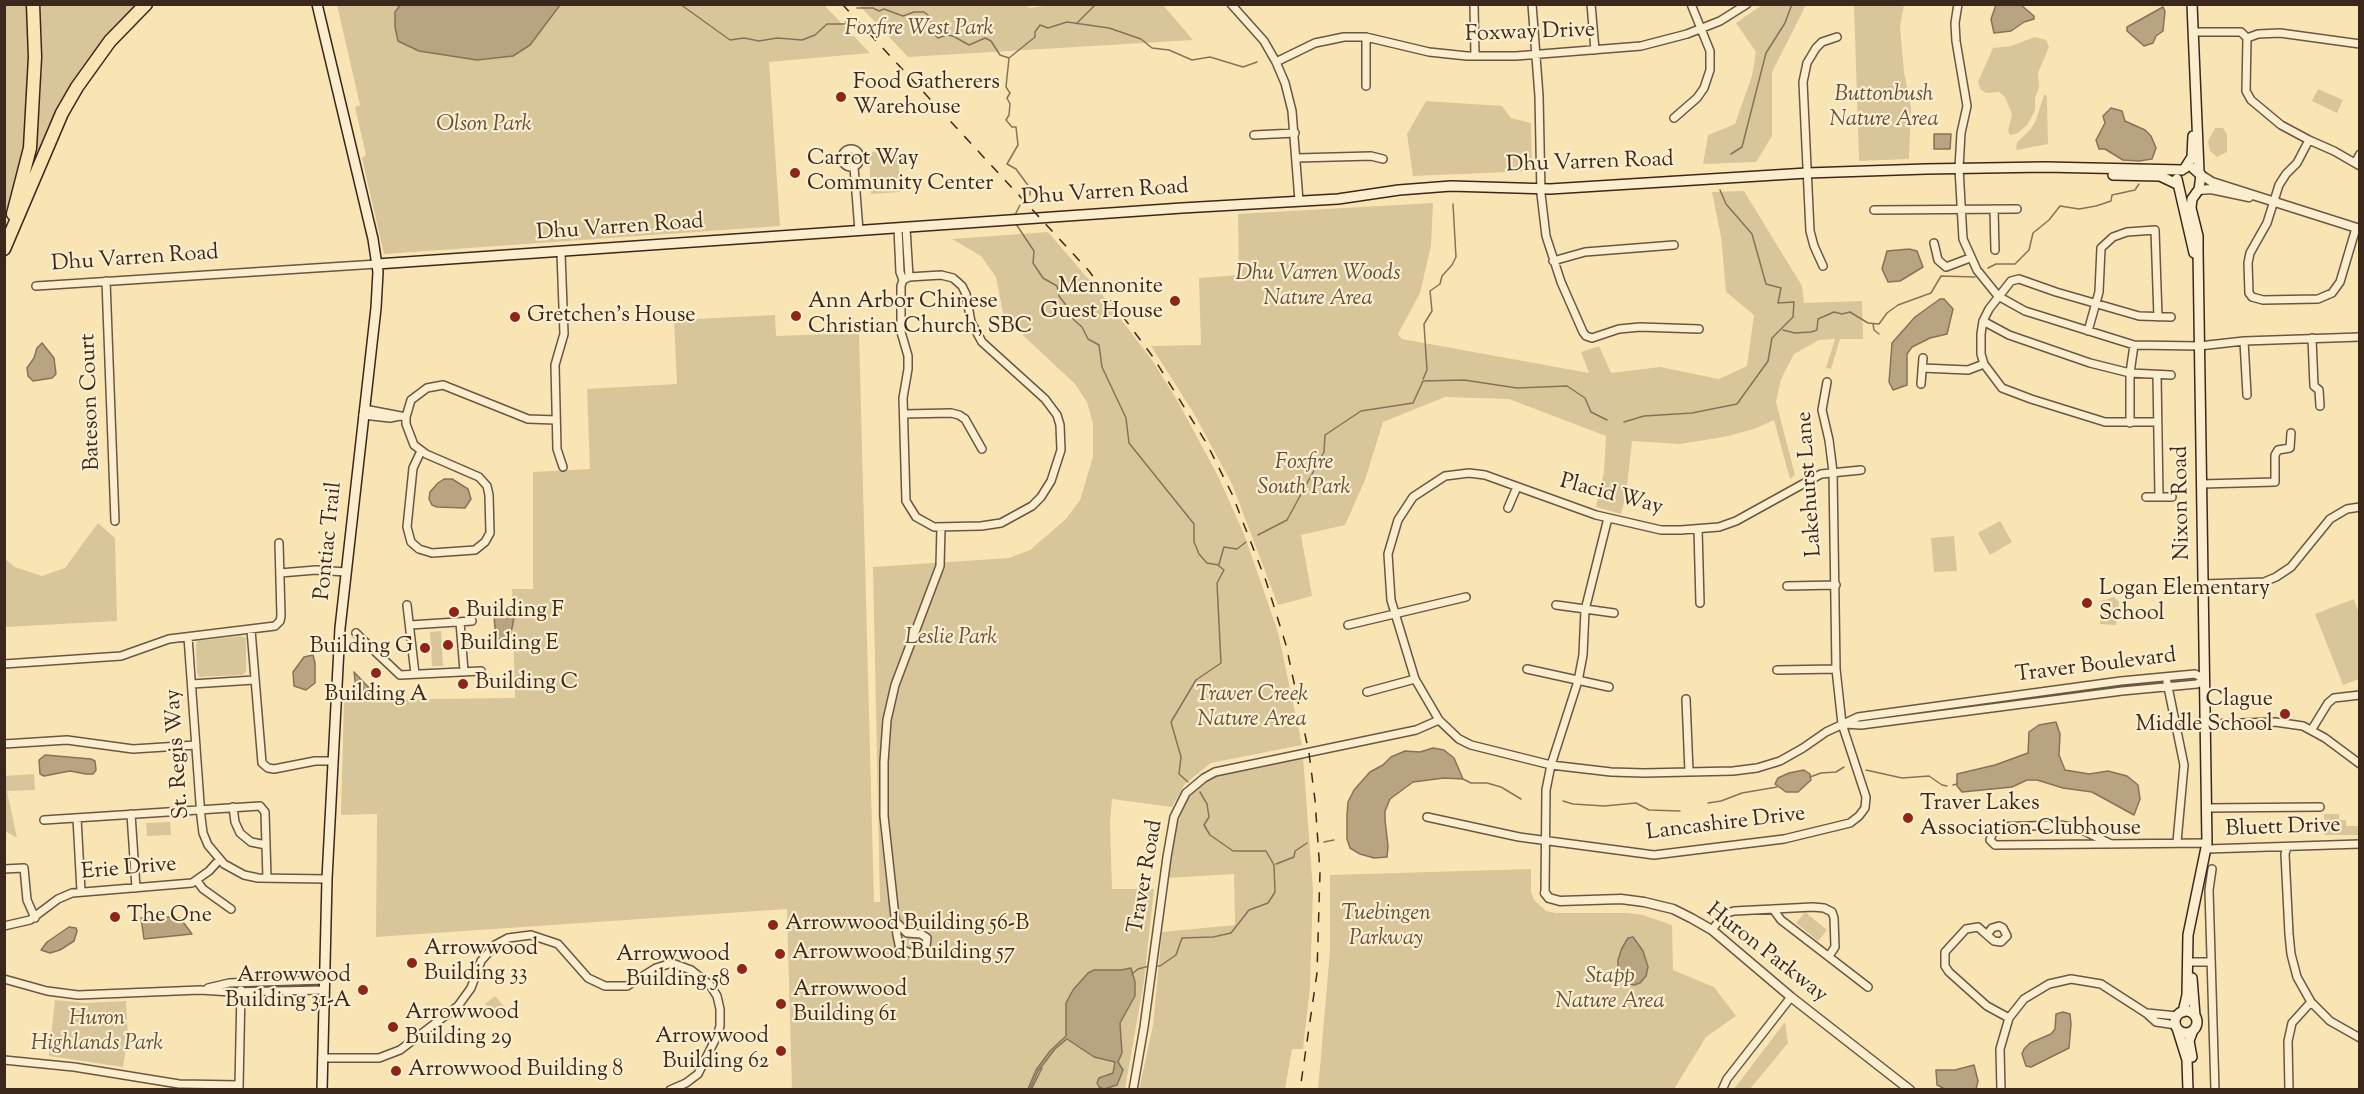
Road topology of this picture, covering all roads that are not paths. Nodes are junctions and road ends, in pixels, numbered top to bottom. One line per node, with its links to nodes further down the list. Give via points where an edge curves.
1 (33, 4): 51 (highway, via 35,57 30,147)
2 (146, 4): 54 (highway, via 110,41 77,87)
3 (317, 4): 59 (main road, Pontiac Trail)
4 (1231, 4): 21 (street, via 1260,36)
5 (1474, 4): 20 (street)
6 (1532, 4): 19 (street)
7 (1592, 4): 18 (street)
8 (1691, 4): 12 (street)
9 (1747, 4): 12 (street, Foxway Drive)
10 (1958, 4): 33 (street, via 1956,41 1966,106)
11 (2192, 4): 13 (main road)
12 (1702, 28): 18 (street, Foxway Drive, via 1641,46); 24 (street, via 1710,57 1708,77 1697,98)
13 (2193, 32): 16 (street, via 2241,33); 23 (main road)
14 (1837, 37): 36 (street, via 1818,46 1805,69)
15 (1366, 38): 20 (street, Foxway Drive, via 1435,53); 21 (street, Foxway Drive, via 1328,39); 22 (street)
16 (2247, 38): 17 (street, via 2280,33); 27 (street, via 2246,91 2251,100 2281,125)
17 (2359, 41)
18 (1595, 50): 19 (street, Foxway Drive)
19 (1536, 54): 20 (street, Foxway Drive); 39 (street)
20 (1475, 56)
21 (1276, 62): 25 (street, via 1290,99)
22 (1366, 86)
23 (2196, 103): 35 (main road, via 2192,157); 37 (main road)
24 (1674, 118)
25 (1295, 133): 26 (street); 29 (street)
26 (1254, 135)
27 (2309, 140): 31 (street); 43 (street, via 2279,185)
28 (2360, 154): 31 (street)
29 (1297, 158): 30 (street); 42 (street)
30 (1383, 159)
31 (2357, 165)
32 (854, 167): 50 (street)
33 (1959, 168): 34 (main road, Dhu Varren Road); 36 (main road, Dhu Varren Road); 44 (street)
34 (2069, 168): 35 (main road, Dhu Varren Road); 38 (main road, Dhu Varren Road, via 2160,176)
35 (2183, 169): 37 (main road, via 2194,168); 38 (main road, via 2178,177)
36 (1807, 173): 39 (main road, Dhu Varren Road); 60 (street, via 1811,236)
37 (2200, 173): 40 (main road); 41 (street, via 2212,182)
38 (2179, 187): 40 (main road, via 2188,193); 61 (main road, Nixon Road)
39 (1541, 189): 42 (main road, Dhu Varren Road, via 1451,186); 58 (street)
40 (2198, 191): 41 (street, via 2211,189); 61 (main road, Nixon Road, via 2191,208 2198,236)
41 (2262, 199): 43 (street)
42 (1299, 201): 48 (main road, Dhu Varren Road)
43 (2274, 203): 49 (street); 49 (street, via 2248,263 2247,288 2257,300 2318,298 2332,293 2340,282)
44 (1961, 209): 45 (street); 47 (street); 57 (street, via 1963,239)
45 (1994, 209): 46 (street); 55 (street)
46 (2017, 209)
47 (1874, 210)
48 (902, 228): 50 (main road, Dhu Varren Road); 62 (street)
49 (2358, 229)
50 (859, 231): 56 (main road, Dhu Varren Road)
51 (4, 243)
52 (1934, 243): 57 (street, via 1938,260 1946,267)
53 (1674, 245): 58 (street, via 1585,252)
54 (4, 249)
55 (1995, 250)
56 (561, 253): 59 (main road, Dhu Varren Road); 90 (street, via 564,334 555,365)
57 (1970, 258): 65 (street)
58 (1553, 261): 70 (street, via 1583,332 1592,338 1640,327)
59 (377, 264): 63 (street, Dhu Varren Road); 87 (main road, Pontiac Trail)
60 (1823, 266)
61 (2198, 276): 76 (main road, Nixon Road)
62 (906, 278): 88 (street, via 901,286 902,332 908,357); 108 (street, via 945,275 960,283 978,337 1045,399 1061,431 1058,464 1032,506 1001,523)
63 (106, 281): 64 (street, Dhu Varren Road); 107 (street, Bateson Court)
64 (36, 286)
65 (1998, 296): 66 (street, via 2011,281 2019,279); 69 (street); 71 (street, via 2025,310)
66 (2096, 303): 67 (street, via 2139,316); 67 (street, via 2101,248 2113,237 2127,232 2155,230); 71 (street)
67 (2158, 316): 68 (street)
68 (2171, 317)
69 (1983, 321): 78 (street); 80 (street, via 2008,335)
70 (1699, 329)
71 (2088, 331): 75 (street)
72 (2360, 337): 73 (street)
73 (2312, 338): 74 (street); 86 (street, via 2314,386 2319,390)
74 (2244, 341): 76 (street); 85 (street)
75 (2134, 345): 76 (street); 80 (street)
76 (2199, 346): 99 (main road, Nixon Road)
77 (1923, 358): 79 (street)
78 (1984, 364): 79 (street, via 1968,370); 91 (street, via 2002,388 2019,395 2105,422)
79 (1922, 368): 84 (street)
80 (2130, 373): 81 (street); 91 (street)
81 (2157, 375): 82 (street); 92 (street)
82 (2171, 375)
83 (1827, 382): 98 (street, Lakehurst Lane, via 1822,411)
84 (1921, 384)
85 (2247, 394)
86 (2320, 406)
87 (364, 412): 89 (street); 111 (main road, Pontiac Trail)
88 (904, 414): 94 (street, via 959,415); 108 (street, via 906,501 916,517)
89 (403, 416): 90 (street, via 416,395 437,385 449,386 528,419); 95 (street, via 410,439)
90 (556, 420): 96 (street, via 557,449)
91 (2130, 423): 92 (street)
92 (2157, 423): 102 (street)
93 (2291, 433): 99 (street, via 2290,448 2278,450 2275,455 2276,482)
94 (982, 449)
95 (421, 451): 95 (street, via 483,481 489,495 490,533 480,547 432,553 411,542 407,527 413,468)
96 (563, 467)
97 (1861, 470): 98 (street, Placid Way)
98 (1833, 472): 109 (street, Placid Way, via 1811,477 1736,521); 114 (street, Lakehurst Lane)
99 (2202, 483): 113 (main road, Nixon Road)
100 (1517, 487): 105 (street); 106 (street, Placid Way); 122 (street, Placid Way, via 1469,473 1445,476 1413,497 1398,520 1388,554)
101 (2146, 497): 102 (street)
102 (2159, 497): 103 (street)
103 (2172, 497)
104 (2360, 507): 113 (street, via 2330,519 2291,567 2276,578)
105 (1508, 508)
106 (1608, 518): 109 (street, Placid Way, via 1661,530); 120 (street)
107 (115, 521)
108 (941, 528): 188 (street, via 940,566 903,662 887,723 884,816)
109 (1698, 529): 117 (street)
110 (279, 543): 112 (street)
111 (346, 572): 112 (street); 131 (main road, Pontiac Trail)
112 (280, 573): 127 (street, via 280,621 273,627)
113 (2204, 584): 141 (main road, Nixon Road)
114 (1836, 585): 115 (street, Lakehurst Lane); 134 (street, Lakehurst Lane)
115 (1787, 586)
116 (1466, 597): 122 (street)
117 (1700, 603)
118 (407, 605): 125 (street)
119 (1556, 605): 120 (street)
120 (1585, 610): 121 (street); 143 (street)
121 (1614, 613)
122 (1395, 615): 126 (street); 140 (street, Placid Way)
123 (472, 621): 124 (street)
124 (460, 622): 125 (street); 136 (street)
125 (410, 625): 138 (street)
126 (1348, 625)
127 (251, 630): 129 (street); 142 (street)
128 (356, 633): 130 (street)
129 (188, 637): 132 (street, via 160,641 121,656); 144 (street, St. Regis Way)
130 (364, 641): 131 (street, via 355,647); 138 (street, via 400,675)
131 (339, 648): 156 (main road, Pontiac Trail)
132 (4, 664)
133 (1527, 669): 143 (street)
134 (1836, 669): 135 (street); 151 (street, Lakehurst Lane)
135 (1777, 670)
136 (464, 671): 137 (street); 138 (street)
137 (481, 671)
138 (416, 674)
139 (2166, 677): 141 (street, Traver Boulevard, via 2195,674); 145 (street); 151 (street, Traver Boulevard, via 1858,717)
140 (1415, 679): 147 (street); 150 (street, Placid Way)
141 (2205, 679): 145 (street, Traver Boulevard, via 2197,684); 152 (main road, Nixon Road)
142 (254, 680): 144 (street); 156 (street, via 260,757 264,765 274,769)
143 (1578, 681): 146 (street); 158 (street)
144 (192, 684): 155 (street, St. Regis Way)
145 (2167, 686): 151 (street, Traver Boulevard, via 1861,725); 169 (street, via 2184,765)
146 (1608, 687)
147 (1366, 692)
148 (2360, 695): 153 (street, via 2334,698)
149 (1686, 699): 159 (street)
150 (1439, 720): 158 (street, Traver Boulevard, via 1471,745); 213 (street, Traver Road, via 1416,730 1215,772 1186,794 1174,817 1161,888)
151 (1842, 724): 159 (street, Traver Boulevard, via 1780,761 1733,771); 168 (street, Lancashire Drive, via 1866,797 1862,813 1850,823 1784,838 1654,855)
152 (2207, 724): 153 (street, via 2275,722); 162 (main road, Nixon Road)
153 (2312, 729): 157 (street)
154 (4, 744): 155 (street, via 67,740 133,749)
155 (196, 745): 163 (street, St. Regis Way)
156 (333, 761): 179 (main road, Pontiac Trail)
157 (2360, 764)
158 (1551, 765): 159 (street, Traver Boulevard, via 1611,772); 168 (street)
159 (1689, 772)
160 (233, 807): 163 (street); 172 (street, via 240,833 251,842); 172 (street, via 262,807)
161 (2320, 807): 162 (street)
162 (2207, 808): 173 (main road, Nixon Road)
163 (200, 810): 164 (street); 175 (street, St. Regis Way, via 206,840)
164 (131, 814): 165 (street); 181 (street)
165 (77, 818): 167 (street); 182 (street)
166 (1427, 818): 168 (street, Lancashire Drive)
167 (44, 820)
168 (1544, 841): 183 (street)
169 (2177, 842): 170 (street, Bluett Drive); 173 (street, Bluett Drive)
170 (2111, 844): 170 (street, Bluett Drive, via 2078,828 2059,825 1995,827 1990,840 1995,845)
171 (2360, 844): 174 (street, Bluett Drive)
172 (266, 845): 178 (street)
173 (2207, 846): 174 (street, Bluett Drive); 184 (main road, Nixon Road)
174 (2287, 847): 202 (street, via 2291,954 2297,977)
175 (220, 859): 178 (street, St. Regis Way, via 244,875); 180 (street, Erie Drive)
176 (4, 868): 187 (street, via 24,868 27,900)
177 (2212, 869): 194 (street)
178 (267, 878): 179 (street, St. Regis Way)
179 (327, 879): 197 (main road, Pontiac Trail)
180 (197, 881): 181 (street, Erie Drive); 185 (street)
181 (136, 888): 182 (street, Erie Drive)
182 (81, 891): 187 (street, Erie Drive, via 61,897)
183 (1545, 893): 190 (street, Huron Parkway, via 1560,901 1644,902 1673,909)
184 (2195, 907): 193 (main road, Nixon Road); 205 (main road, Nixon Road, via 2188,935 2187,994)
185 (231, 909)
186 (1773, 909): 190 (street, via 1724,914); 192 (street, via 1781,920); 192 (street, via 1813,907 1832,912 1836,938)
187 (35, 918): 189 (street, Erie Drive)
188 (897, 922): 188 (street, via 900,949 919,953 927,938 907,933)
189 (4, 926)
190 (1712, 930): 201 (street, Huron Parkway)
191 (1987, 935): 204 (street, via 1978,927 1966,929 1945,952 1945,966 1987,1006)
192 (1829, 956): 198 (street)
193 (2192, 962): 194 (street); 203 (main road, Nixon Road)
194 (2211, 962): 219 (street)
195 (4, 979): 199 (street, via 78,995)
196 (241, 983): 197 (street); 199 (street); 200 (street)
197 (324, 985): 200 (street); 208 (main road, Pontiac Trail)
198 (1868, 987)
199 (200, 990): 200 (street)
200 (241, 992): 210 (street)
201 (1791, 997): 214 (street); 215 (street, Huron Parkway)
202 (2311, 1002): 207 (street, via 2330,1021); 220 (street, via 2292,1023 2288,1041)
203 (2195, 1016): 205 (main road, via 2190,1012); 206 (main road, Nixon Road)
204 (2009, 1018): 205 (street, via 2036,990 2071,980 2101,984 2146,1013); 216 (street, via 2000,1049)
205 (2178, 1020): 206 (main road, via 2187,1032); 217 (main road, Nixon Road, via 2187,1060)
206 (2193, 1030): 218 (main road, via 2189,1041)
207 (2360, 1038)
208 (322, 1058): 211 (main road, Pontiac Trail); 212 (street, via 372,1059 400,1050 458,1006 471,988 481,961 495,945 531,934 562,946 588,978 605,986 627,986 672,963 691,969 710,985 720,1009 717,1036 698,1074)
209 (4, 1060): 210 (street, via 179,1084)
210 (239, 1087)
211 (322, 1089)
212 (670, 1089)
213 (1133, 1089)
214 (1722, 1089)
215 (1910, 1089)
216 (2001, 1089)
217 (2188, 1089)
218 (2194, 1089)
219 (2215, 1089)
220 (2289, 1089)

